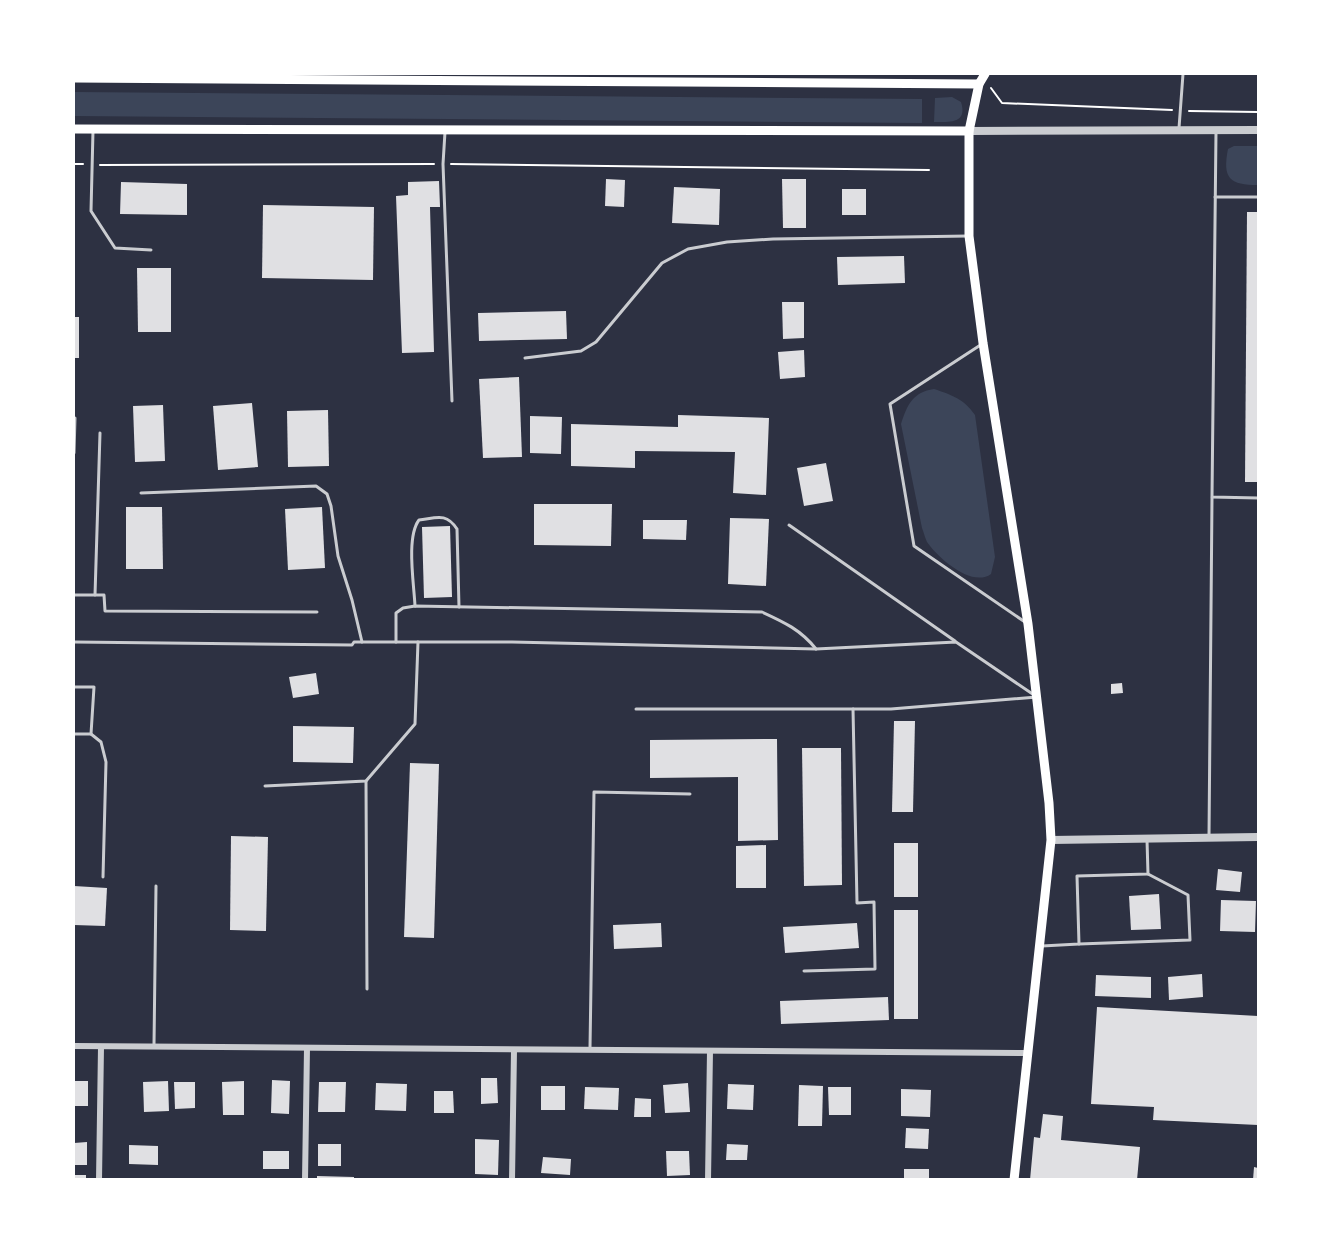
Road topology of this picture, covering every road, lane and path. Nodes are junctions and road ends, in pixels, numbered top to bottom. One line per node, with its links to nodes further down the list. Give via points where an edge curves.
1 (985, 74): 7 (main road)
2 (1184, 74): 8 (lane)
3 (111, 76): 4 (main road); 5 (main road)
4 (367, 77): 7 (main road)
5 (74, 78)
6 (992, 81): 8 (path, via 991,88 1002,103)
7 (979, 84): 16 (main road)
8 (1181, 111): 9 (path); 13 (lane)
9 (1258, 112)
10 (74, 129): 11 (main road)
11 (93, 129): 12 (main road); 19 (lane)
12 (445, 130): 16 (main road); 18 (lane)
13 (1179, 130): 14 (street); 16 (street)
14 (1216, 130): 15 (street); 21 (lane)
15 (1258, 130)
16 (969, 131): 23 (main road)
17 (74, 164): 19 (path)
18 (443, 164): 19 (path); 20 (path); 27 (lane)
19 (91, 165): 24 (lane, via 91,211 115,248)
20 (929, 170)
21 (1215, 197): 22 (lane); 32 (lane)
22 (1258, 197)
23 (969, 236): 25 (main road); 26 (lane, via 761,240 688,249 662,263 596,342 581,351)
24 (151, 250)
25 (983, 343): 40 (main road); 40 (lane, via 890,404 914,546)
26 (525, 358)
27 (452, 401)
28 (75, 418): 30 (lane)
29 (100, 433): 36 (lane)
30 (74, 453)
31 (141, 493): 42 (lane, via 316,486 327,494 331,506 338,556)
32 (1212, 497): 33 (lane); 57 (lane)
33 (1258, 498)
34 (789, 525): 45 (lane)
35 (74, 595): 36 (lane)
36 (95, 595): 39 (lane, via 104,595 105,611)
37 (416, 606): 38 (lane); 38 (lane, via 414,526 419,520 445,517 457,529); 43 (lane, via 396,613)
38 (459, 607): 46 (lane, via 762,612 789,624)
39 (317, 612)
40 (1028, 624): 48 (main road)
41 (74, 642): 42 (lane)
42 (362, 642): 43 (lane)
43 (396, 642): 44 (lane)
44 (418, 642): 46 (lane); 53 (lane, via 415,724)
45 (956, 642): 46 (lane); 48 (lane)
46 (816, 649)
47 (74, 687): 52 (lane, via 94,687)
48 (1037, 697): 50 (lane); 59 (main road)
49 (636, 709): 50 (lane)
50 (853, 709): 65 (lane, via 857,903 874,903 875,969)
51 (74, 734): 52 (lane)
52 (91, 734): 61 (lane, via 101,742 106,762)
53 (366, 781): 54 (lane); 66 (lane)
54 (265, 786)
55 (690, 794): 72 (lane, via 594,792)
56 (1258, 837): 57 (street)
57 (1209, 838): 58 (street)
58 (1147, 839): 59 (street); 60 (lane)
59 (1051, 840): 64 (main road)
60 (1148, 874): 63 (lane, via 1077,876); 63 (lane, via 1188,895 1190,940)
61 (103, 877)
62 (156, 886): 69 (lane)
63 (1079, 944): 64 (lane)
64 (1041, 946): 74 (main road)
65 (804, 971)
66 (367, 989)
67 (74, 1046): 68 (street)
68 (101, 1047): 69 (street); 75 (street)
69 (154, 1047): 70 (street)
70 (307, 1048): 71 (street); 76 (street)
71 (514, 1050): 72 (street); 77 (street)
72 (590, 1050): 73 (street)
73 (710, 1051): 74 (street); 78 (street)
74 (1028, 1053): 79 (main road)
75 (99, 1179)
76 (305, 1179)
77 (512, 1179)
78 (708, 1179)
79 (1014, 1179)

